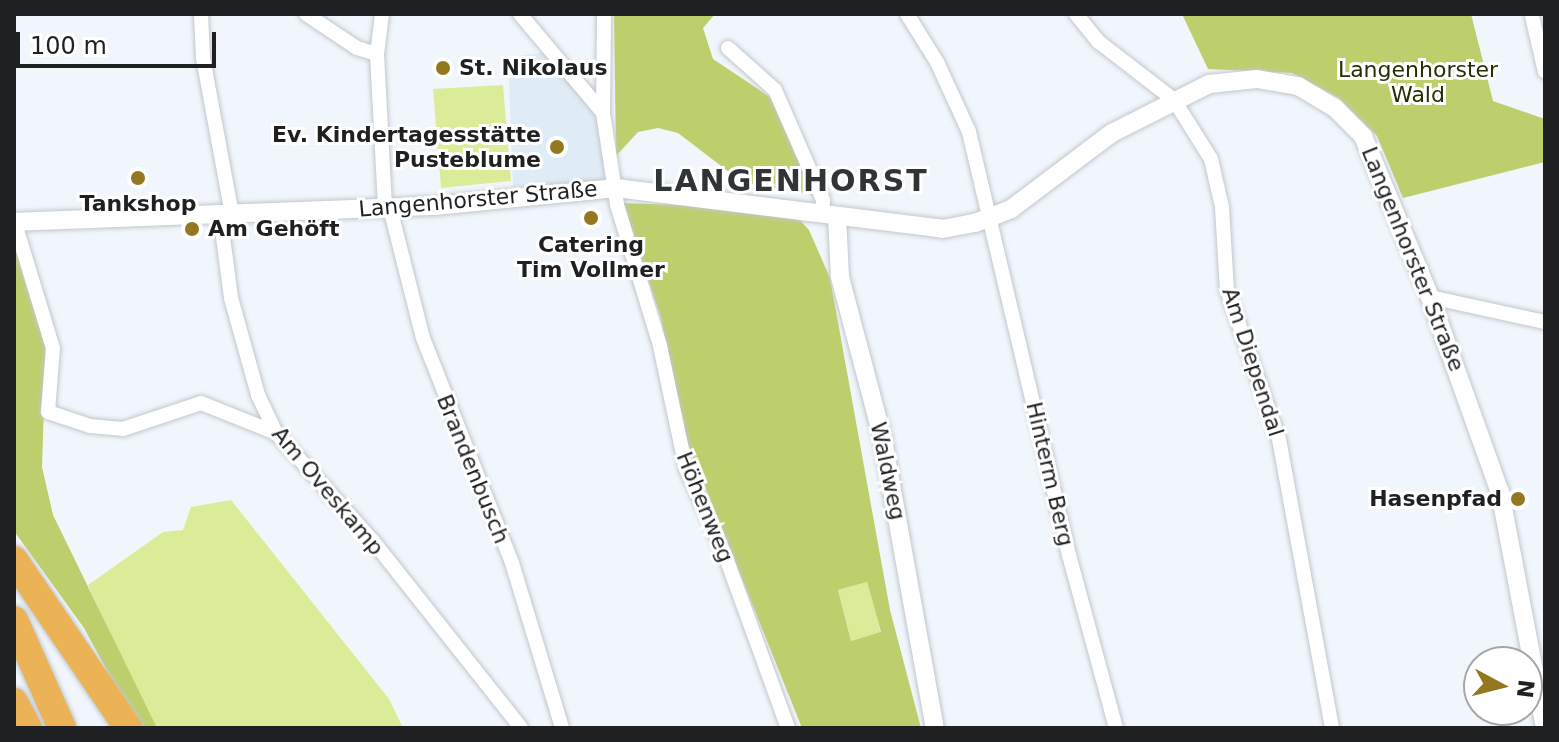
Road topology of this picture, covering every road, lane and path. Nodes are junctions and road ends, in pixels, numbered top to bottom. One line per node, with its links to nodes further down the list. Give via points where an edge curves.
1 (201, 14): 16 (street)
2 (306, 14): 10 (street, via 357,48)
3 (382, 14): 10 (street, Brandenbusch)
4 (520, 14): 13 (street)
5 (604, 14): 13 (street, Höhenweg)
6 (907, 14): 18 (street, Hinterm Berg, via 957,100)
7 (1076, 14): 12 (street, via 1099,42)
8 (1532, 16): 11 (street)
9 (728, 48): 17 (street, via 775,90)
10 (377, 54): 15 (street, Brandenbusch)
11 (1545, 72)
12 (1174, 100): 18 (street, Langenhorster Straße, via 1112,133 1029,197); 20 (street, Langenhorster Straße, via 1209,84 1257,79 1298,86 1335,108 1363,136); 35 (street, Am Diependal, via 1211,159 1217,181 1227,290 1274,418)
13 (603, 113): 14 (street, Höhenweg)
14 (616, 188): 15 (street, Langenhorster Straße); 17 (street, Langenhorster Straße); 32 (street, Höhenweg, via 660,346 686,468 725,555)
15 (388, 208): 16 (street, Langenhorster Straße); 31 (street, Brandenbusch, via 423,338 512,563)
16 (226, 214): 19 (street, Langenhorster Straße); 22 (street, Am Oveskamp, via 231,298 258,395)
17 (830, 215): 18 (street, Langenhorster Straße, via 943,229); 33 (street, Waldweg, via 840,277 883,440)
18 (992, 218): 34 (street, Hinterm Berg, via 1066,542)
19 (14, 221): 22 (street, via 53,348 48,412 90,426 123,429 201,403)
20 (1430, 297): 21 (street); 26 (street, Langenhorster Straße, via 1500,492)
21 (1545, 322)
22 (276, 433): 30 (street, Am Oveskamp, via 373,541)
23 (14, 560): 29 (highway)
24 (14, 620): 28 (highway)
25 (14, 702): 27 (highway)
26 (1545, 727)
27 (28, 728)
28 (62, 728)
29 (128, 728)
30 (521, 728)
31 (562, 728)
32 (788, 728)
33 (935, 728)
34 (1116, 728)
35 (1332, 728)

